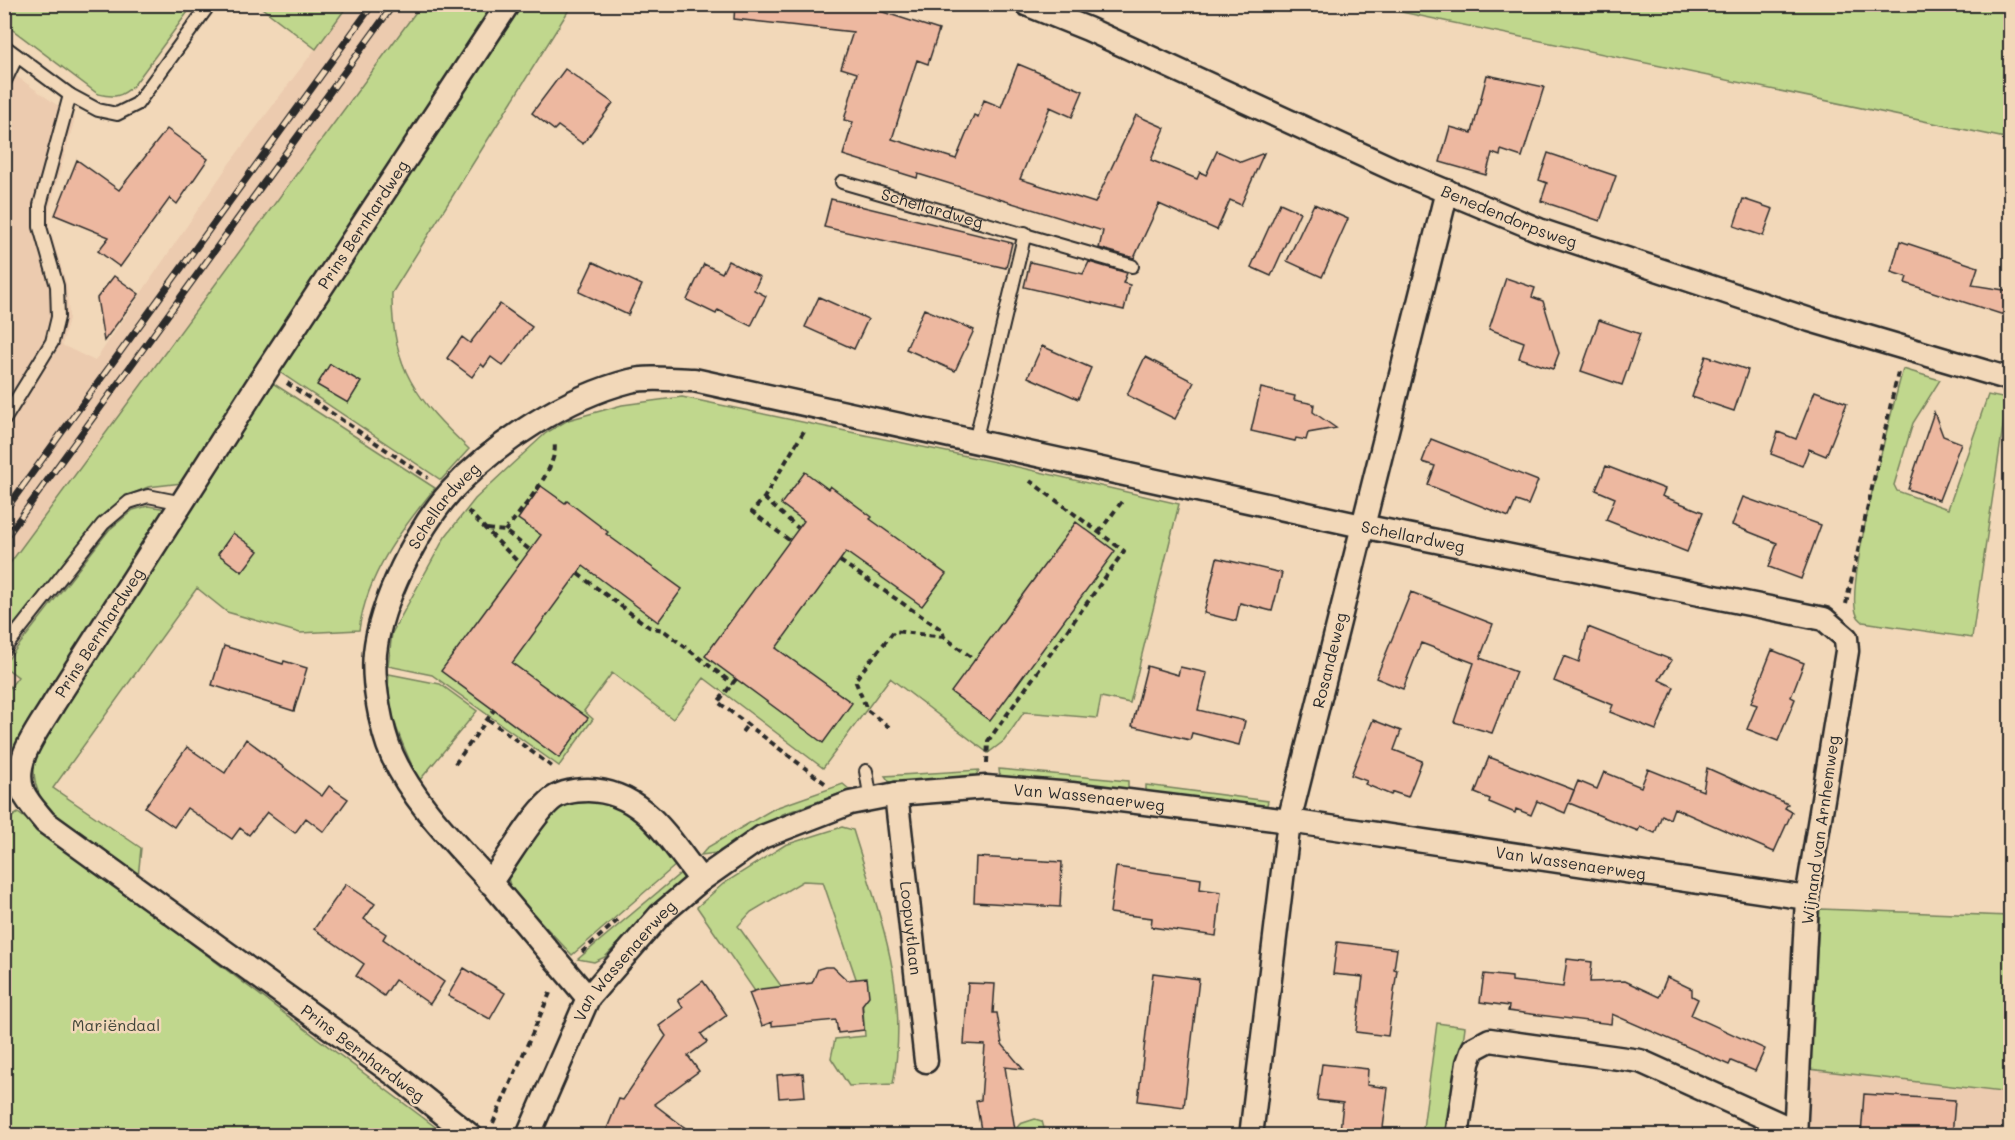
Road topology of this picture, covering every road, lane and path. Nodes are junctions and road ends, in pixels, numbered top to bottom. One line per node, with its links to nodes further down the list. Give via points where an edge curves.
1 (508, 4): 13 (street, Prins Bernhardweg)
2 (1026, 4): 9 (street, Benedendorpsweg)
3 (206, 9): 7 (lane, via 137,104 117,114)
4 (4, 46): 5 (lane)
5 (17, 56): 6 (lane); 7 (lane)
6 (4, 83)
7 (70, 96): 17 (lane, via 40,205 40,227 57,286 58,317 52,342)
8 (842, 182): 10 (lane, Schellardweg)
9 (1447, 191): 12 (street, Benedendorpsweg, via 1634,264); 24 (street, Rosandeweg)
10 (1025, 233): 11 (lane, Schellardweg); 18 (lane)
11 (1132, 266)
12 (1903, 348): 14 (street, Benedendorpsweg); 34 (path, via 1869,490)
13 (267, 370): 21 (path); 23 (street, Prins Bernhardweg)
14 (2010, 379)
15 (819, 407): 16 (street, Schellardweg, via 694,380 633,380 567,404); 18 (street, Schellardweg); 22 (path)
16 (544, 418): 21 (street, Schellardweg, via 489,456); 27 (path, via 556,448 540,484)
17 (4, 420)
18 (975, 442): 20 (street, Schellardweg)
19 (1023, 476): 28 (path)
20 (1139, 477): 24 (street, Schellardweg); 28 (path)
21 (450, 493): 26 (path); 54 (street, Schellardweg, via 396,583 375,653 377,690 392,755)
22 (764, 498): 25 (path); 29 (path, via 752,512)
23 (183, 503): 36 (lane, via 148,496 129,502 103,524); 61 (street, Prins Bernhardweg, via 27,748 20,779 24,794 45,822 394,1074)
24 (1362, 526): 34 (street, Schellardweg, via 1824,619); 52 (street, Rosandeweg)
25 (798, 528)
26 (486, 529): 27 (path); 32 (path)
27 (505, 531): 30 (path)
28 (1099, 532): 48 (path, via 1124,551 988,741)
29 (789, 540)
30 (530, 550)
31 (840, 561): 35 (path, via 942,630)
32 (520, 564)
33 (578, 574): 39 (path, via 649,627 663,630)
34 (1843, 635): 55 (street, Wijnand van Arnhemweg, via 1847,651)
35 (944, 637): 37 (path); 43 (path, via 894,631 855,680 867,710)
36 (4, 649)
37 (975, 660)
38 (736, 679): 39 (path)
39 (732, 684): 42 (path, via 718,702)
40 (494, 711): 41 (path)
41 (488, 719): 45 (path); 49 (path)
42 (748, 724): 44 (path); 47 (path, via 826,784)
43 (889, 727)
44 (742, 732)
45 (455, 764)
46 (866, 771): 51 (lane)
47 (836, 782)
48 (986, 787): 50 (street, Van Wassenaerweg); 52 (street, Van Wassenaerweg)
49 (584, 790): 53 (street, via 618,794 669,826); 54 (street, via 565,792 528,818)
50 (896, 794): 51 (street, Van Wassenaerweg); 58 (street, Loopuytlaan)
51 (871, 800): 53 (street, Van Wassenaerweg, via 850,803 762,837)
52 (1289, 821): 55 (street, Van Wassenaerweg); 63 (street, Rosandeweg)
53 (701, 880): 57 (street, Van Wassenaerweg, via 660,915)
54 (490, 883): 56 (street, Schellardweg)
55 (1807, 898): 60 (street, Wijnand van Arnhemweg)
56 (564, 969): 57 (street, Schellardweg); 59 (path)
57 (588, 998): 62 (street, Van Wassenaerweg)
58 (926, 1060)
59 (492, 1125)
60 (1795, 1133): 64 (street, Wijnand van Arnhemweg, via 1640,1061 1490,1040 1473,1049 1468,1063)
61 (471, 1136)
62 (528, 1136)
63 (1251, 1136)
64 (1457, 1136)

